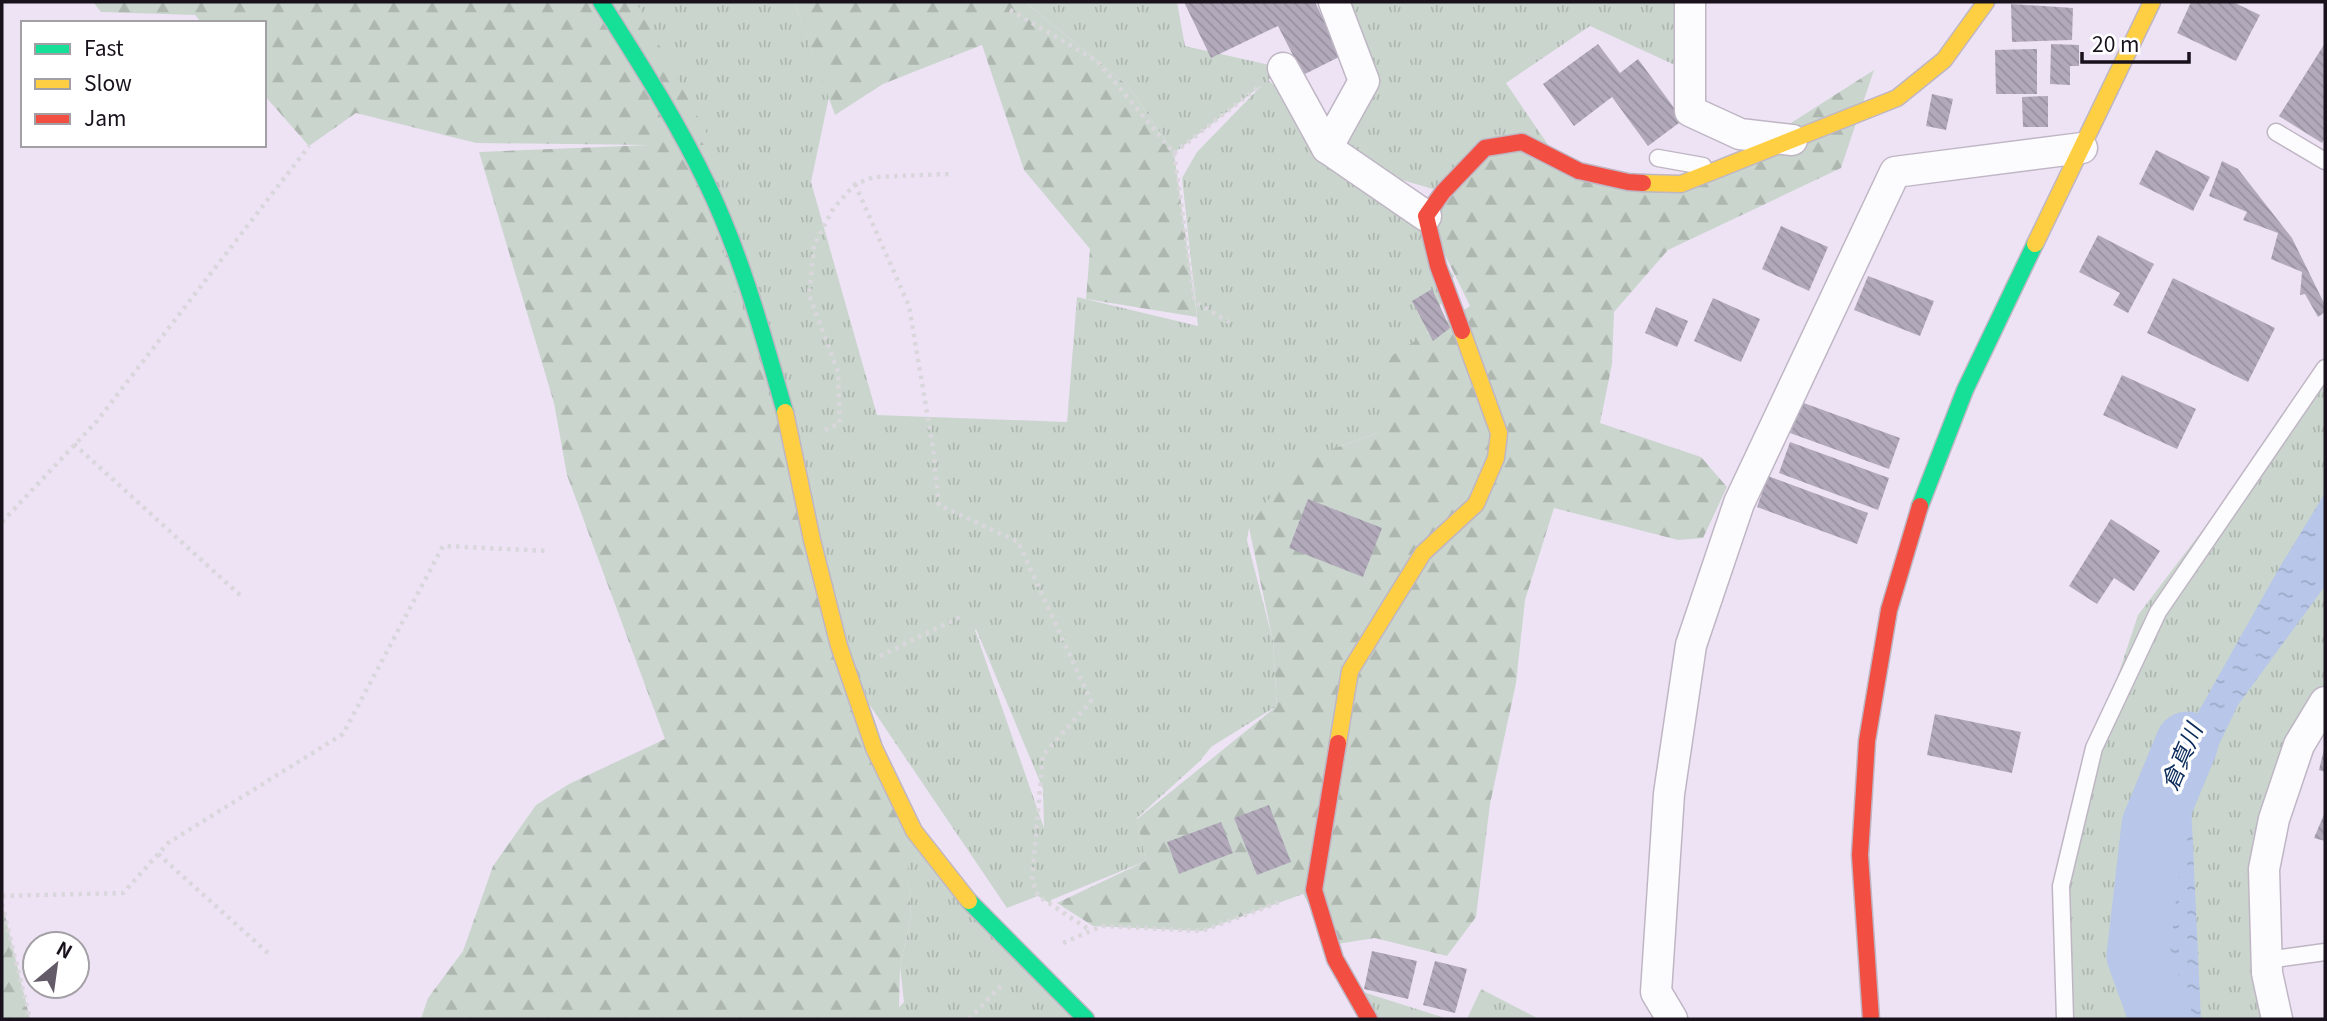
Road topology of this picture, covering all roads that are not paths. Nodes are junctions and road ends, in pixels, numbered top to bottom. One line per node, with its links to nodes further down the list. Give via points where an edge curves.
1 (601, 2): 19 (street, via 669,108 709,188 755,306 793,445 812,540 874,748 914,831 968,900)
2 (1334, 2): 9 (street, via 1364,81)
3 (1690, 2): 8 (street, via 1690,111 1740,134)
4 (1986, 2): 8 (street, via 1944,60 1896,98)
5 (2152, 2): 10 (street)
6 (1273, 75): 9 (street)
7 (2276, 132): 12 (lane)
8 (1792, 140): 13 (street)
9 (1327, 148): 14 (street)
10 (2082, 148): 21 (street, via 1895,172 1739,503 1691,645 1669,794 1656,992); 22 (street, via 1965,390 1915,519 1889,610 1867,741 1860,855)
11 (1658, 158): 13 (lane)
12 (2325, 161)
13 (1719, 169): 14 (street, via 1681,184 1628,182 1579,171 1522,142 1485,148 1443,191)
14 (1426, 216): 20 (street, via 1438,266 1499,433 1496,458 1476,504 1423,553 1350,671 1314,890 1335,959)
15 (2325, 368): 23 (lane, via 2158,612 2094,748 2060,886)
16 (2325, 702): 18 (street, via 2299,745 2274,819 2264,869)
17 (2325, 951): 18 (lane)
18 (2267, 960): 24 (street)
19 (1086, 1019)
20 (1369, 1019)
21 (1672, 1019)
22 (1871, 1019)
23 (2065, 1019)
24 (2277, 1019)

